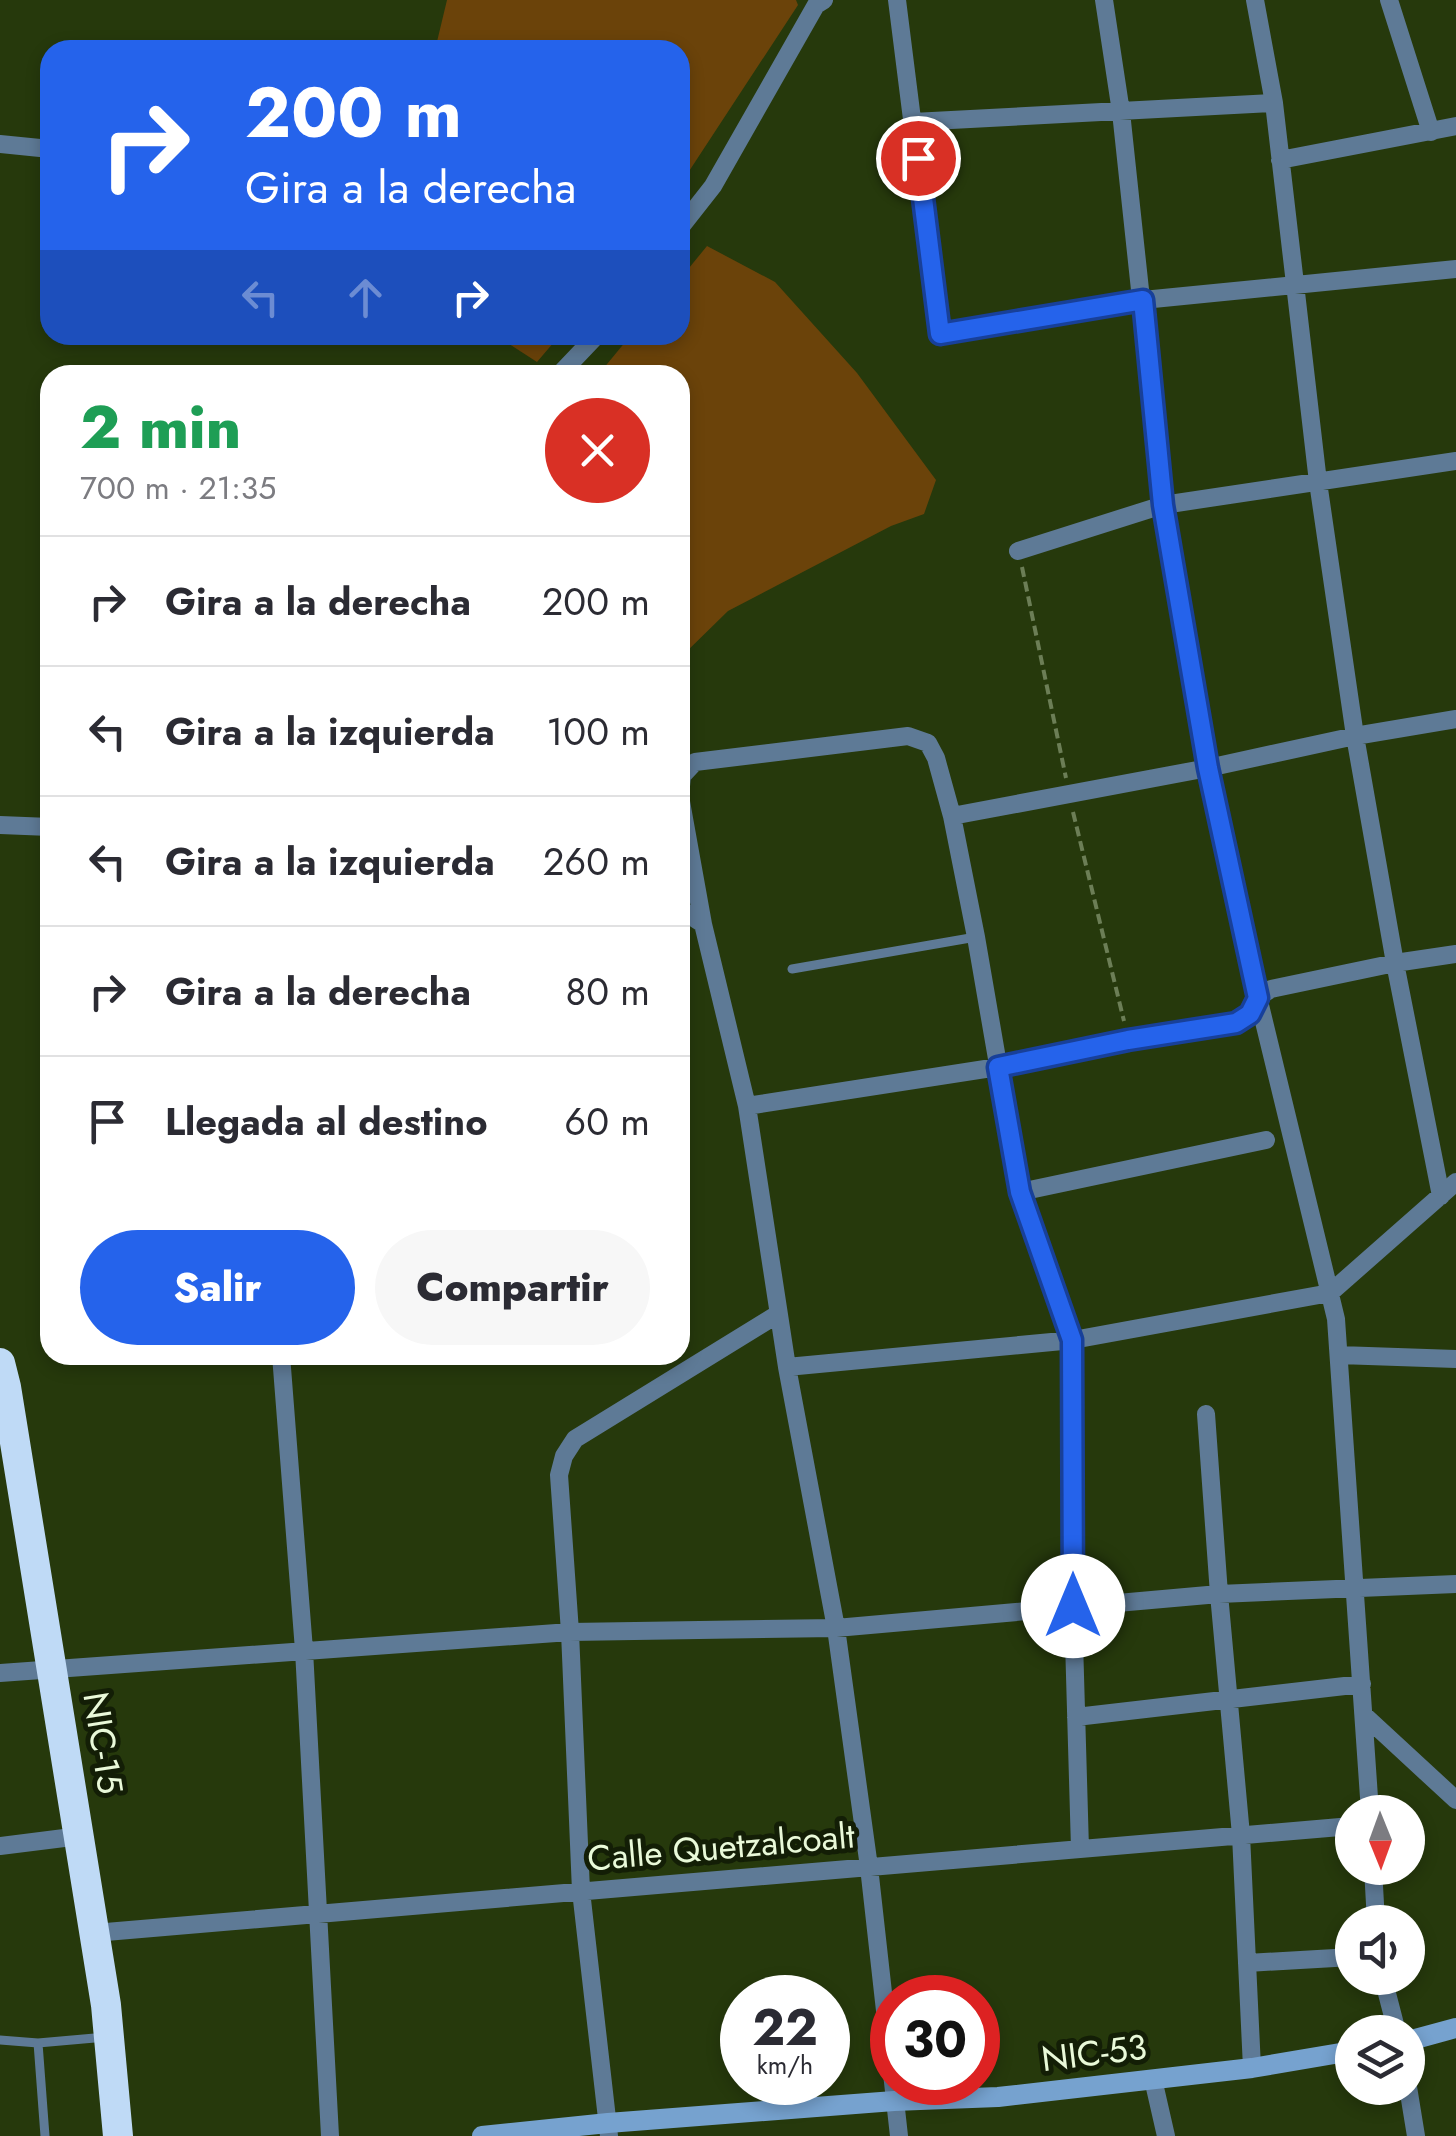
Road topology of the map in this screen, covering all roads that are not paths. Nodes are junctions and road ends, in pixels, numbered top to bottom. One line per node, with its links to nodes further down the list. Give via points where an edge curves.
1 (896, 0): 8 (street)
2 (1104, 0): 7 (street)
3 (1255, 0): 6 (street)
4 (1389, 0): 10 (street)
5 (818, 2): 14 (street)
6 (1274, 103): 7 (street); 13 (street)
7 (1121, 112): 8 (street); 17 (street)
8 (914, 122): 17 (street, via 940,334)
9 (1456, 126): 10 (street)
10 (1431, 132): 13 (street)
11 (0, 144): 12 (street)
12 (40, 148)
13 (1280, 160): 16 (street)
14 (690, 215)
15 (1456, 269): 16 (street)
16 (1294, 284): 17 (street); 21 (street)
17 (1143, 300): 22 (street)
18 (588, 345): 19 (street)
19 (568, 365)
20 (1456, 461): 21 (street)
21 (1318, 482): 22 (street); 25 (street)
22 (1163, 505): 23 (street); 27 (street)
23 (1018, 551)
24 (1456, 718): 25 (street)
25 (1355, 736): 27 (street); 36 (street)
26 (690, 767): 28 (street, via 908,736 928,743)
27 (1208, 768): 28 (street); 38 (street)
28 (952, 816): 34 (street)
29 (0, 824): 30 (street)
30 (40, 827)
31 (690, 852): 33 (street)
32 (690, 916): 33 (street)
33 (703, 924): 40 (street)
34 (976, 937): 37 (lane); 39 (street)
35 (1456, 954): 36 (street)
36 (1395, 964): 38 (street, via 1289,984); 44 (street)
37 (792, 969)
38 (1258, 998): 39 (street, via 1236,1023); 45 (street)
39 (998, 1067): 40 (street); 43 (street)
40 (747, 1106): 46 (street)
41 (1266, 1140): 43 (street)
42 (1456, 1182): 44 (street)
43 (1020, 1192): 47 (street)
44 (1441, 1196): 45 (street)
45 (1330, 1293): 47 (street); 48 (street)
46 (778, 1314): 51 (street); 59 (street, via 575,1439 559,1475)
47 (1072, 1340): 51 (street); 57 (street)
48 (1339, 1354): 49 (street); 55 (street)
49 (1456, 1359)
50 (282, 1365): 60 (street)
51 (787, 1367): 58 (street)
52 (2, 1379): 61 (highway, NIC-15 / NIC-15)
53 (1206, 1414): 56 (street)
54 (1456, 1584): 55 (street)
55 (1354, 1588): 56 (street); 63 (street)
56 (1218, 1594): 57 (street); 64 (street)
57 (1073, 1606): 58 (street); 66 (street)
58 (836, 1628): 59 (street); 74 (street)
59 (570, 1632): 60 (street); 75 (street)
60 (304, 1650): 61 (street); 76 (street)
61 (53, 1669): 62 (street); 71 (highway, NIC-15 / NIC-15)
62 (0, 1673)
63 (1362, 1684): 64 (street); 65 (street)
64 (1228, 1699): 66 (street); 70 (street)
65 (1364, 1715): 67 (street); 68 (street)
66 (1076, 1718): 73 (street)
67 (1369, 1795)
68 (1456, 1800)
69 (1335, 1827): 70 (street, Calle Quetzalcoalt)
70 (1241, 1835): 73 (street, Calle Quetzalcoalt); 79 (street)
71 (80, 1836): 72 (street); 77 (highway, NIC-15 / NIC-15)
72 (0, 1846)
73 (1080, 1849): 74 (street, Calle Quetzalcoalt)
74 (869, 1867): 75 (street, Calle Quetzalcoalt); 80 (street)
75 (580, 1891): 76 (street, Calle Quetzalcoalt); 93 (street)
76 (317, 1914): 77 (street, Calle Quetzalcoalt); 96 (street)
77 (94, 1933): 82 (highway, NIC-15 / NIC-15)
78 (1335, 1958): 79 (street)
79 (1247, 1963): 87 (street)
80 (881, 1975)
81 (1456, 2028): 83 (main road)
82 (109, 2037): 85 (lane); 95 (highway, NIC-15 / NIC-15)
83 (1425, 2037)
84 (0, 2040): 85 (lane)
85 (38, 2043): 94 (lane)
86 (1335, 2054): 87 (main road, NIC-53 / NIC-53)
87 (1252, 2068): 88 (main road, NIC-53 / NIC-53)
88 (1153, 2079): 89 (main road, NIC-53 / NIC-53); 99 (street)
89 (1000, 2097)
90 (870, 2103): 93 (main road, NIC-53 / NIC-53)
91 (895, 2105): 98 (street)
92 (1411, 2105): 100 (street)
93 (608, 2130): 97 (main road, NIC-53 / NIC-53)
94 (45, 2136)
95 (118, 2136)
96 (330, 2136)
97 (482, 2136)
98 (899, 2136)
99 (1166, 2136)
100 (1416, 2136)

